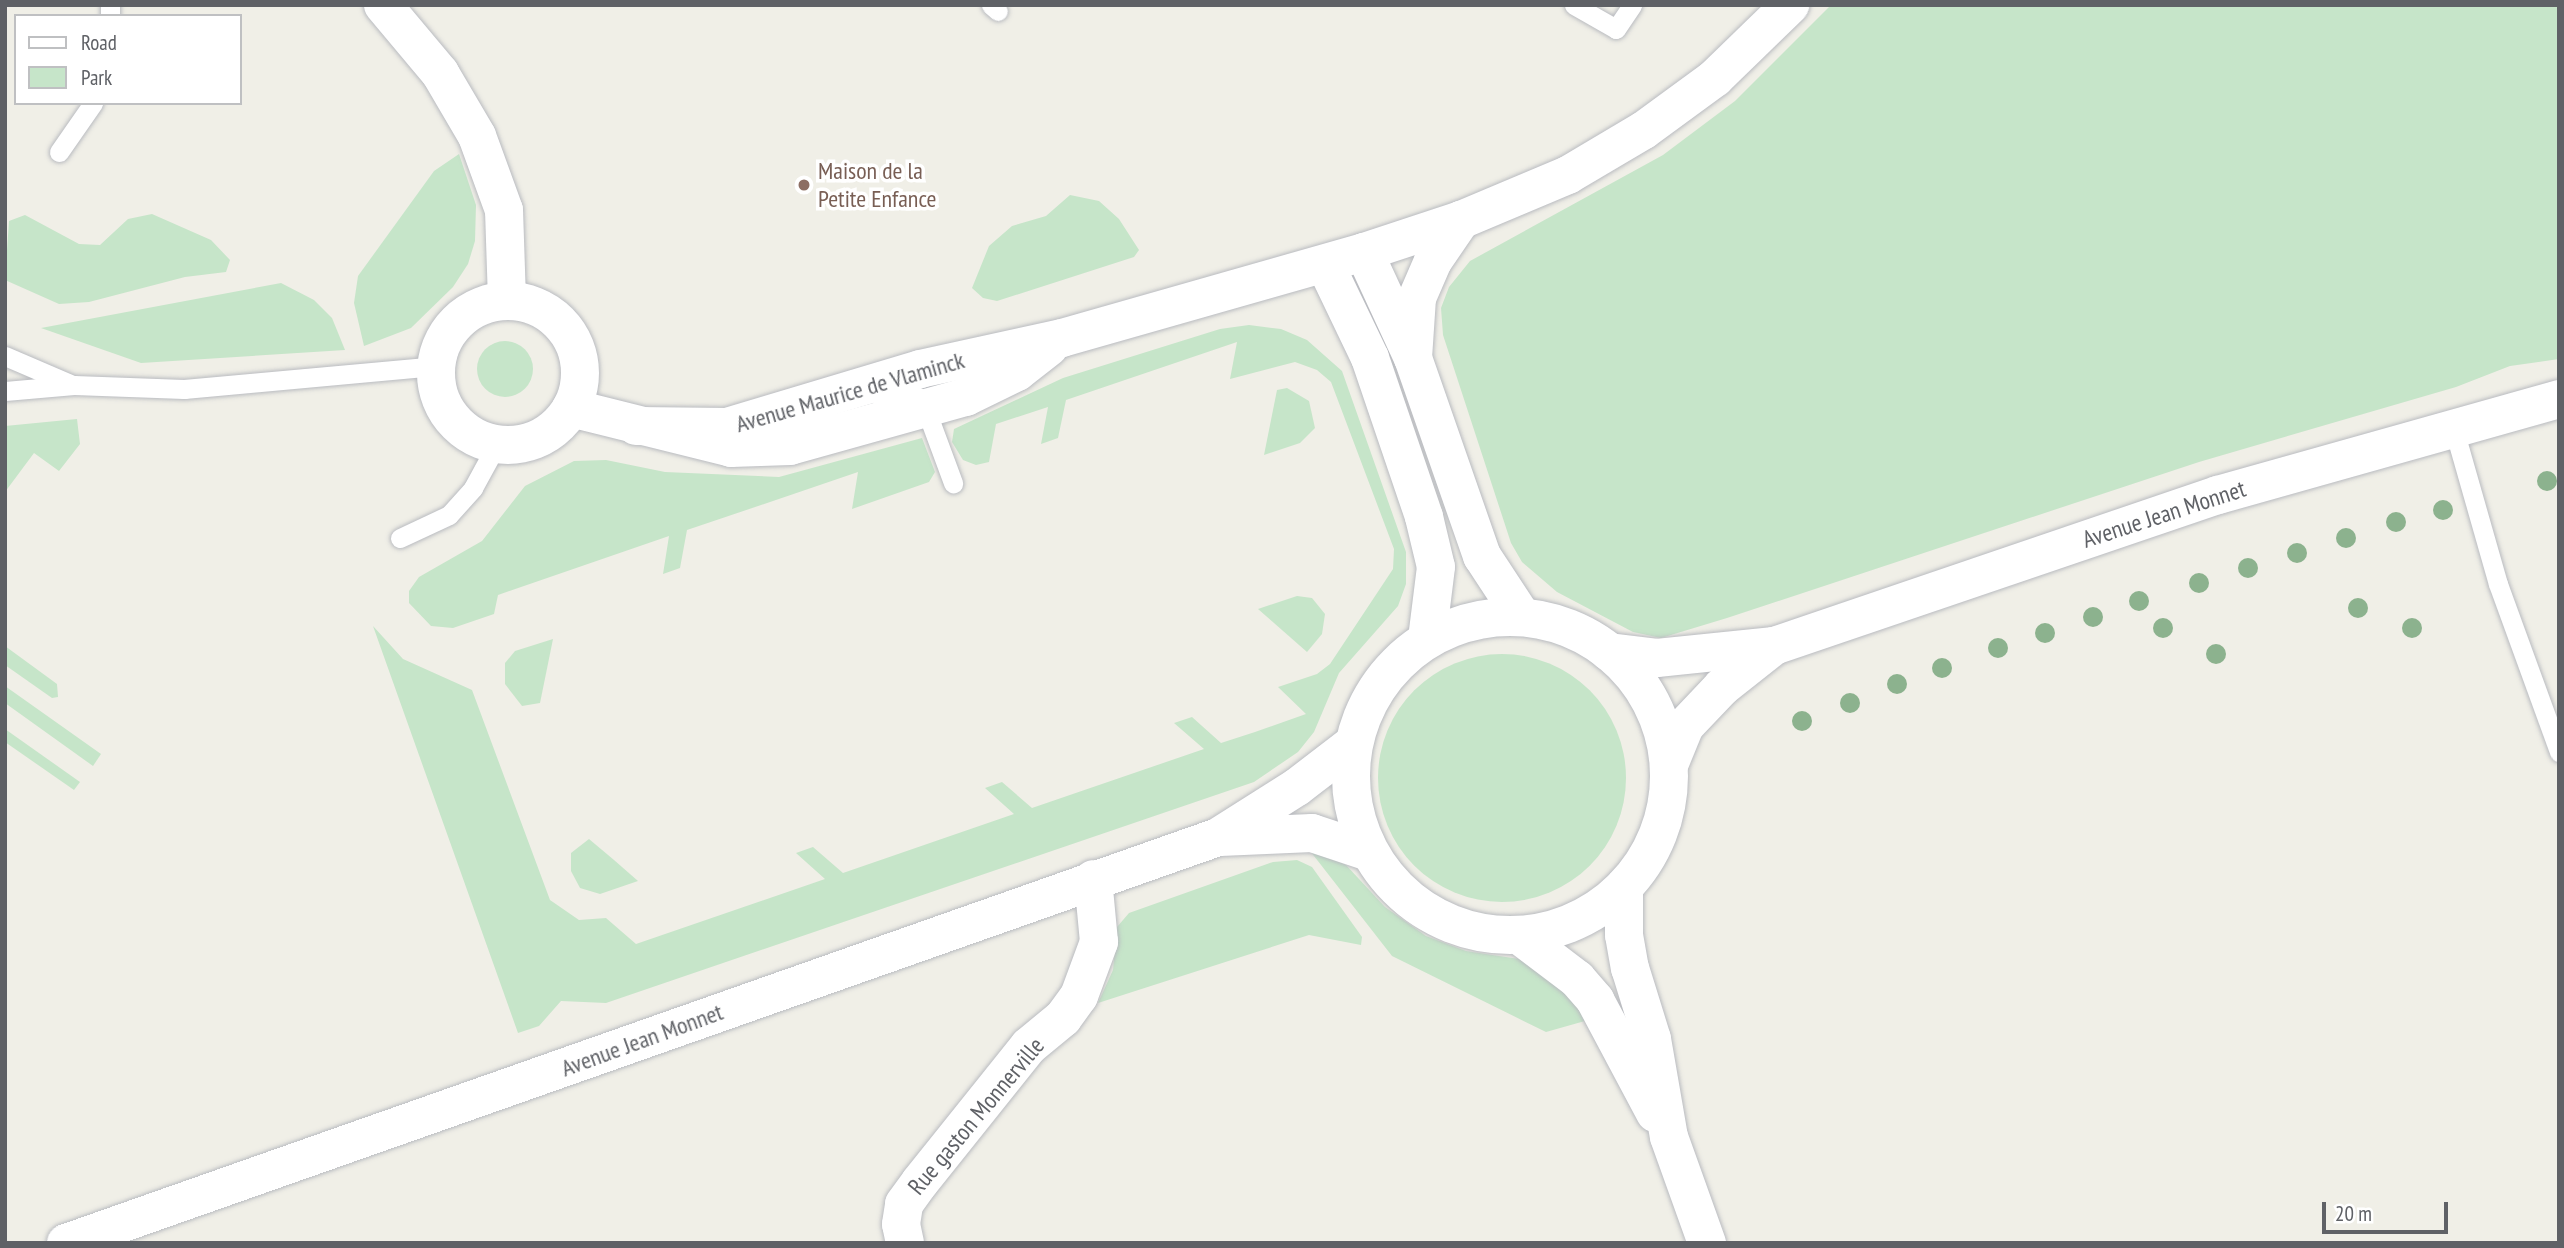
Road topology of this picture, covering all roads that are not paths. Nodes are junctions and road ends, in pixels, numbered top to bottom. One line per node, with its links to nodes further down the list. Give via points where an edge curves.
1 (383, 5): 10 (main road, via 440,74 477,136 504,209)
2 (1574, 5): 3 (lane, via 1616,29)
3 (1632, 5)
4 (1790, 5): 7 (main road, Avenue Maurice de Vlaminck, via 1715,78 1644,130 1568,176)
5 (92, 105): 6 (lane)
6 (59, 152)
7 (1461, 220): 8 (main road, Avenue Maurice de Vlaminck); 13 (main road, via 1433,261 1417,298)
8 (1364, 252): 9 (main road, Avenue Maurice de Vlaminck); 13 (main road)
9 (1325, 264): 11 (main road, Avenue Maurice de Vlaminck); 27 (main road, via 1370,358 1424,517 1436,567)
10 (507, 300): 14 (main road, via 464,315 444,337); 18 (main road, via 546,312 573,342 579,382)
11 (1062, 338): 19 (main road, Avenue Maurice de Vlaminck, via 998,382); 20 (main road, Avenue Maurice de Vlaminck, via 920,369)
12 (5, 356): 15 (lane)
13 (1413, 358): 26 (main road, via 1482,556)
14 (435, 366): 15 (lane, via 184,389); 23 (main road, via 446,411 468,433)
15 (74, 386): 16 (lane)
16 (5, 391)
17 (2559, 399): 22 (main road, Avenue Jean Monnet)
18 (571, 408): 21 (main road, Avenue Maurice de Vlaminck); 23 (main road, via 540,438)
19 (929, 410): 20 (lane, via 922,399 909,393 838,410); 21 (main road, Avenue Maurice de Vlaminck, via 767,448 731,447); 24 (lane)
20 (784, 411): 21 (main road, Avenue Maurice de Vlaminck, via 703,429)
21 (636, 426)
22 (2453, 426): 28 (main road, Avenue Jean Monnet, via 2218,495); 31 (lane, via 2498,584)
23 (497, 444): 25 (lane, via 473,488 449,515)
24 (953, 483)
25 (400, 538)
26 (1522, 617): 27 (main road, via 1457,625); 29 (main road, via 1568,628)
27 (1427, 639): 30 (main road, via 1393,666 1368,702)
28 (1774, 646): 29 (main road, Avenue Jean Monnet, via 1657,658); 32 (main road, Avenue Jean Monnet, via 1722,687 1685,726)
29 (1609, 652): 32 (main road, via 1640,684 1660,723)
30 (1353, 744): 33 (main road, Avenue Jean Monnet, via 1297,787); 34 (main road, via 1352,800)
31 (2559, 752)
32 (1669, 765): 36 (main road, via 1666,810 1650,852)
33 (1218, 837): 34 (main road, Avenue Jean Monnet, via 1312,832); 35 (main road, Avenue Jean Monnet)
34 (1369, 852): 37 (main road, via 1396,888 1432,915 1474,932)
35 (1093, 879): 39 (main road, Avenue Jean Monnet); 40 (main road, Rue gaston Monnerville, via 1099,942 1079,996 1063,1018 1029,1045 919,1182 904,1204 901,1224)
36 (1624, 887): 37 (main road, via 1593,912 1558,928); 38 (main road, via 1628,957 1652,1039)
37 (1519, 935): 38 (main road, via 1577,979 1595,1000)
38 (1669, 1137): 41 (main road)
39 (66, 1243)
40 (905, 1243)
41 (1707, 1243)

